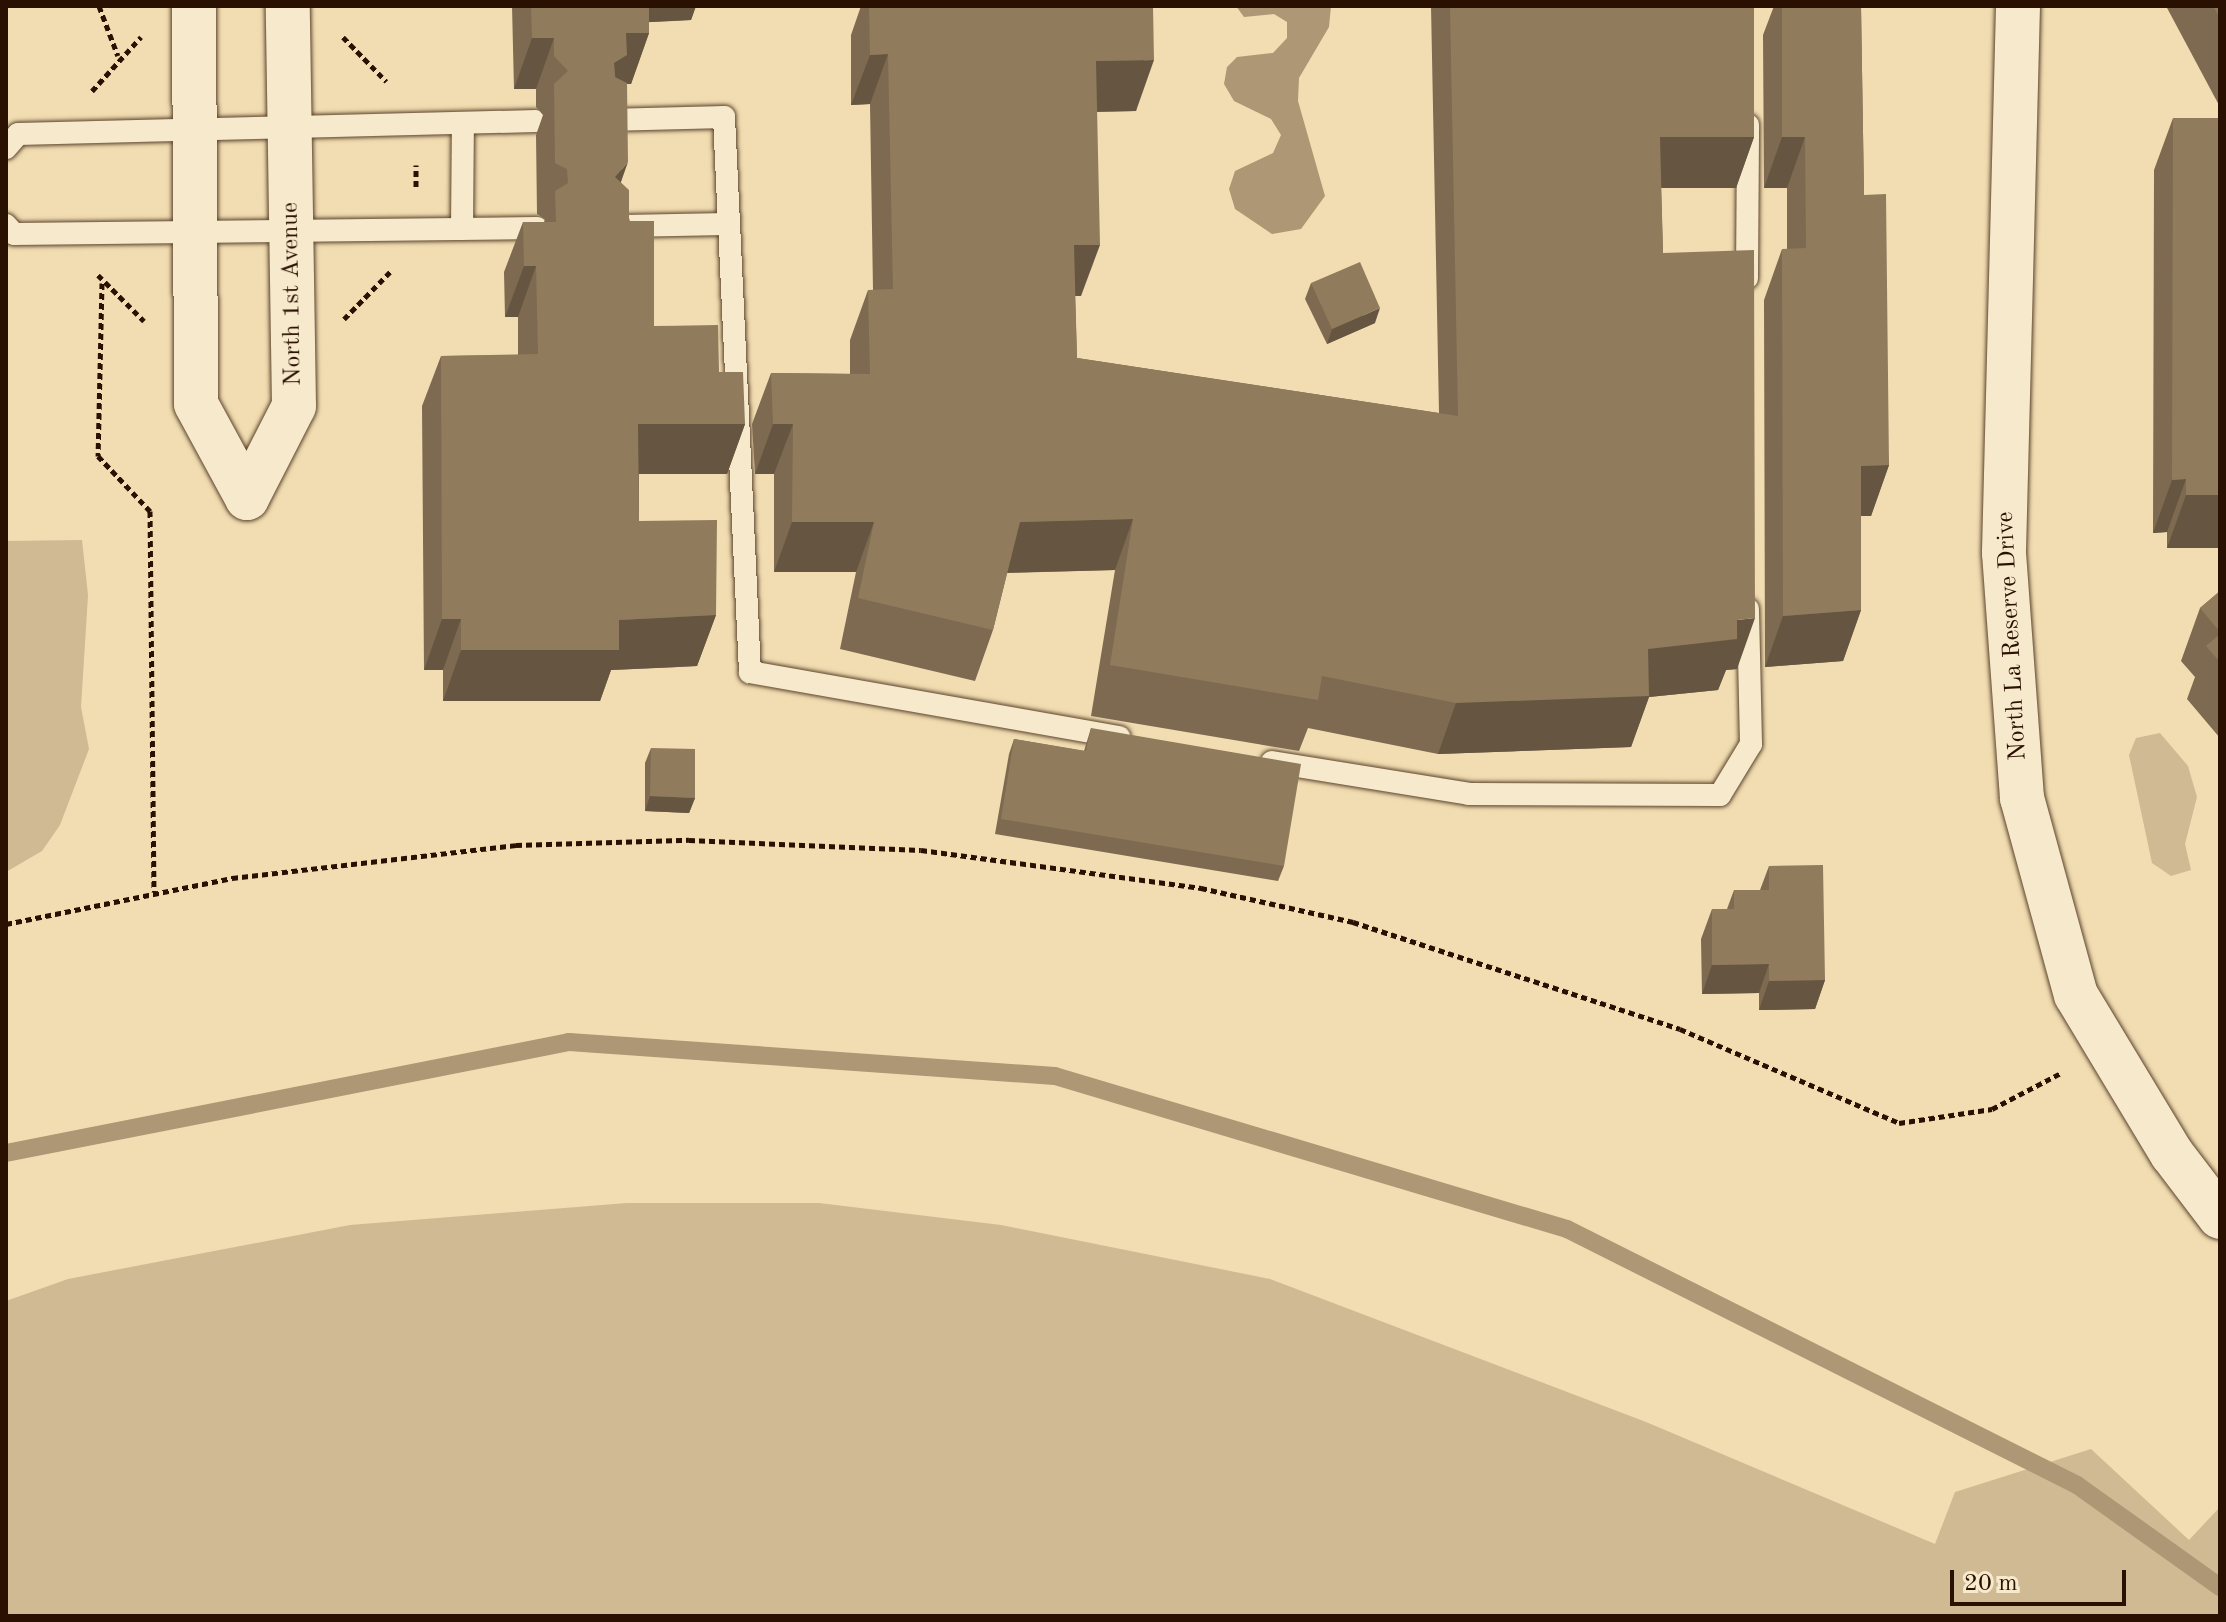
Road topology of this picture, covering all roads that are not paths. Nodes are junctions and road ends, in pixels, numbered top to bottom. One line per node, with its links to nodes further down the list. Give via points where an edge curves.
1 (194, 6): 9 (street, North 1st Avenue)
2 (288, 6): 8 (street, North 1st Avenue)
3 (2018, 6): 22 (street, North La Reserve Drive, via 2004,553 2022,798 2076,995 2172,1154)
4 (1748, 100): 18 (lane)
5 (608, 120): 11 (lane, via 724,117)
6 (536, 121): 7 (lane)
7 (463, 123): 8 (lane); 15 (lane)
8 (290, 128): 9 (lane); 16 (street, North 1st Avenue)
9 (194, 131): 10 (lane, via 18,134); 17 (street, North 1st Avenue)
10 (6, 148)
11 (727, 224): 13 (lane); 20 (lane, via 750,672)
12 (6, 225): 17 (lane, via 14,234)
13 (610, 227)
14 (537, 228): 15 (lane)
15 (462, 229): 16 (lane)
16 (292, 231): 17 (lane); 17 (street, North 1st Avenue, via 294,406 247,498 196,404)
17 (195, 232)
18 (1747, 304)
19 (1748, 587): 21 (lane, via 1751,744 1720,795 1469,794)
20 (1141, 741)
21 (1250, 758)
22 (2220, 1217)

